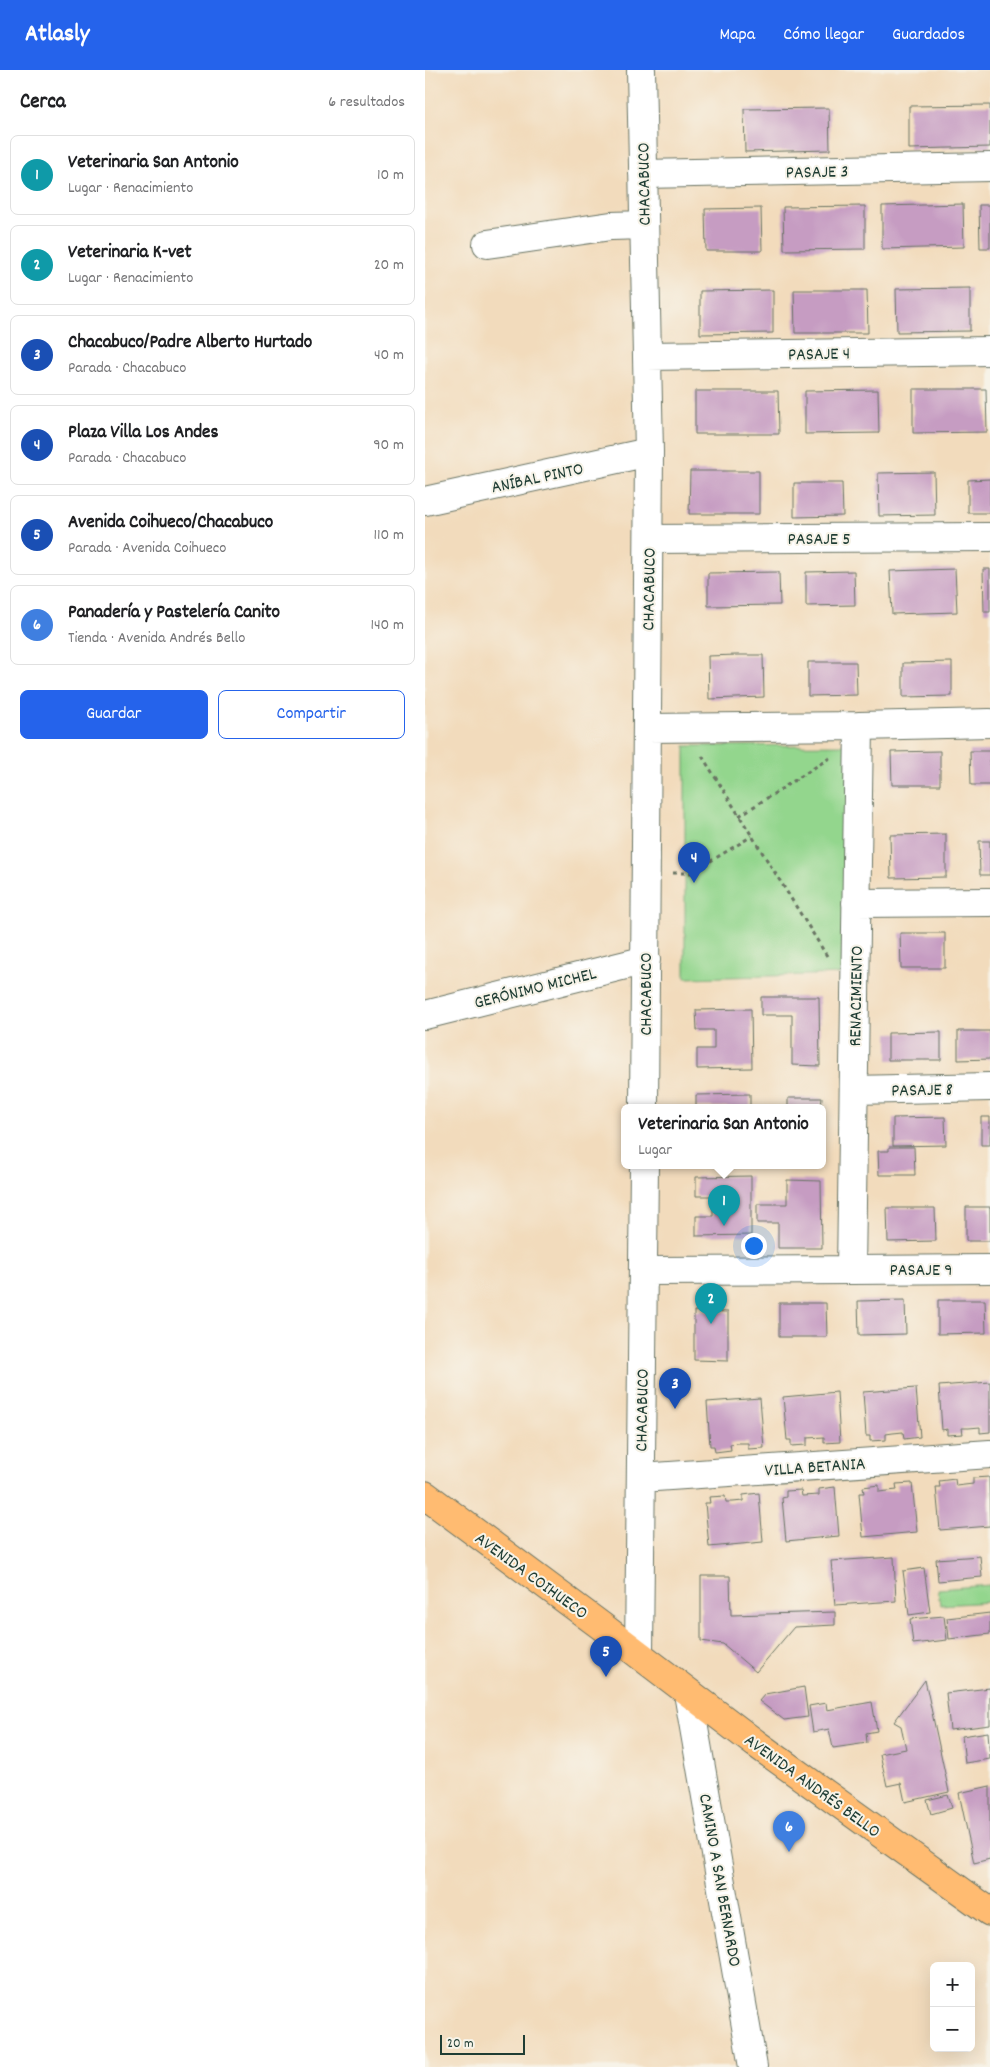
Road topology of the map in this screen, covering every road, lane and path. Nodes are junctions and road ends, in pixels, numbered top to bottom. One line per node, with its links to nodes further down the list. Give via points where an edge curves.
1 (641, 70): 3 (street, CHACABUCO)
2 (990, 167): 3 (street, PASAJE 3)
3 (643, 174): 4 (street, CHACABUCO)
4 (644, 225): 5 (street, via 611,226); 7 (street, CHACABUCO)
5 (487, 244)
6 (990, 350): 7 (street, PASAJE 4)
7 (647, 356): 8 (street, CHACABUCO)
8 (649, 452): 9 (street, ANÍBAL PINTO); 11 (street, CHACABUCO)
9 (425, 501)
10 (990, 537): 11 (street, PASAJE 5)
11 (649, 539): 13 (street, CHACABUCO)
12 (990, 723): 15 (street)
13 (647, 728): 14 (street); 18 (street, CHACABUCO)
14 (685, 728): 15 (street); 16 (path)
15 (859, 732): 16 (path); 20 (street, RENACIMIENTO)
16 (739, 816): 17 (path)
17 (752, 836): 18 (path, via 691,873); 22 (path)
18 (646, 873): 21 (street, CHACABUCO)
19 (990, 902): 20 (street)
20 (856, 903): 25 (street, RENACIMIENTO)
21 (646, 960): 23 (street, GERÓNIMO MICHEL); 26 (street, CHACABUCO)
22 (829, 960)
23 (425, 1015)
24 (990, 1087): 25 (street, PASAJE 8)
25 (854, 1090): 29 (street, RENACIMIENTO)
26 (644, 1104)
27 (644, 1169): 30 (street, CHACABUCO)
28 (990, 1269): 29 (street, PASAJE 9)
29 (851, 1270): 30 (street)
30 (643, 1271): 32 (street, CHACABUCO)
31 (990, 1454): 32 (street, VILLA BETANIA)
32 (641, 1478): 34 (street, CHACABUCO)
33 (425, 1496): 34 (main road, AVENIDA COIHUECO)
34 (639, 1654): 35 (main road, AVENIDA ANDRÉS BELLO)
35 (688, 1693): 36 (main road, AVENIDA ANDRÉS BELLO); 37 (street, CAMINO A SAN BERNARDO)
36 (990, 1912)
37 (753, 2067)

